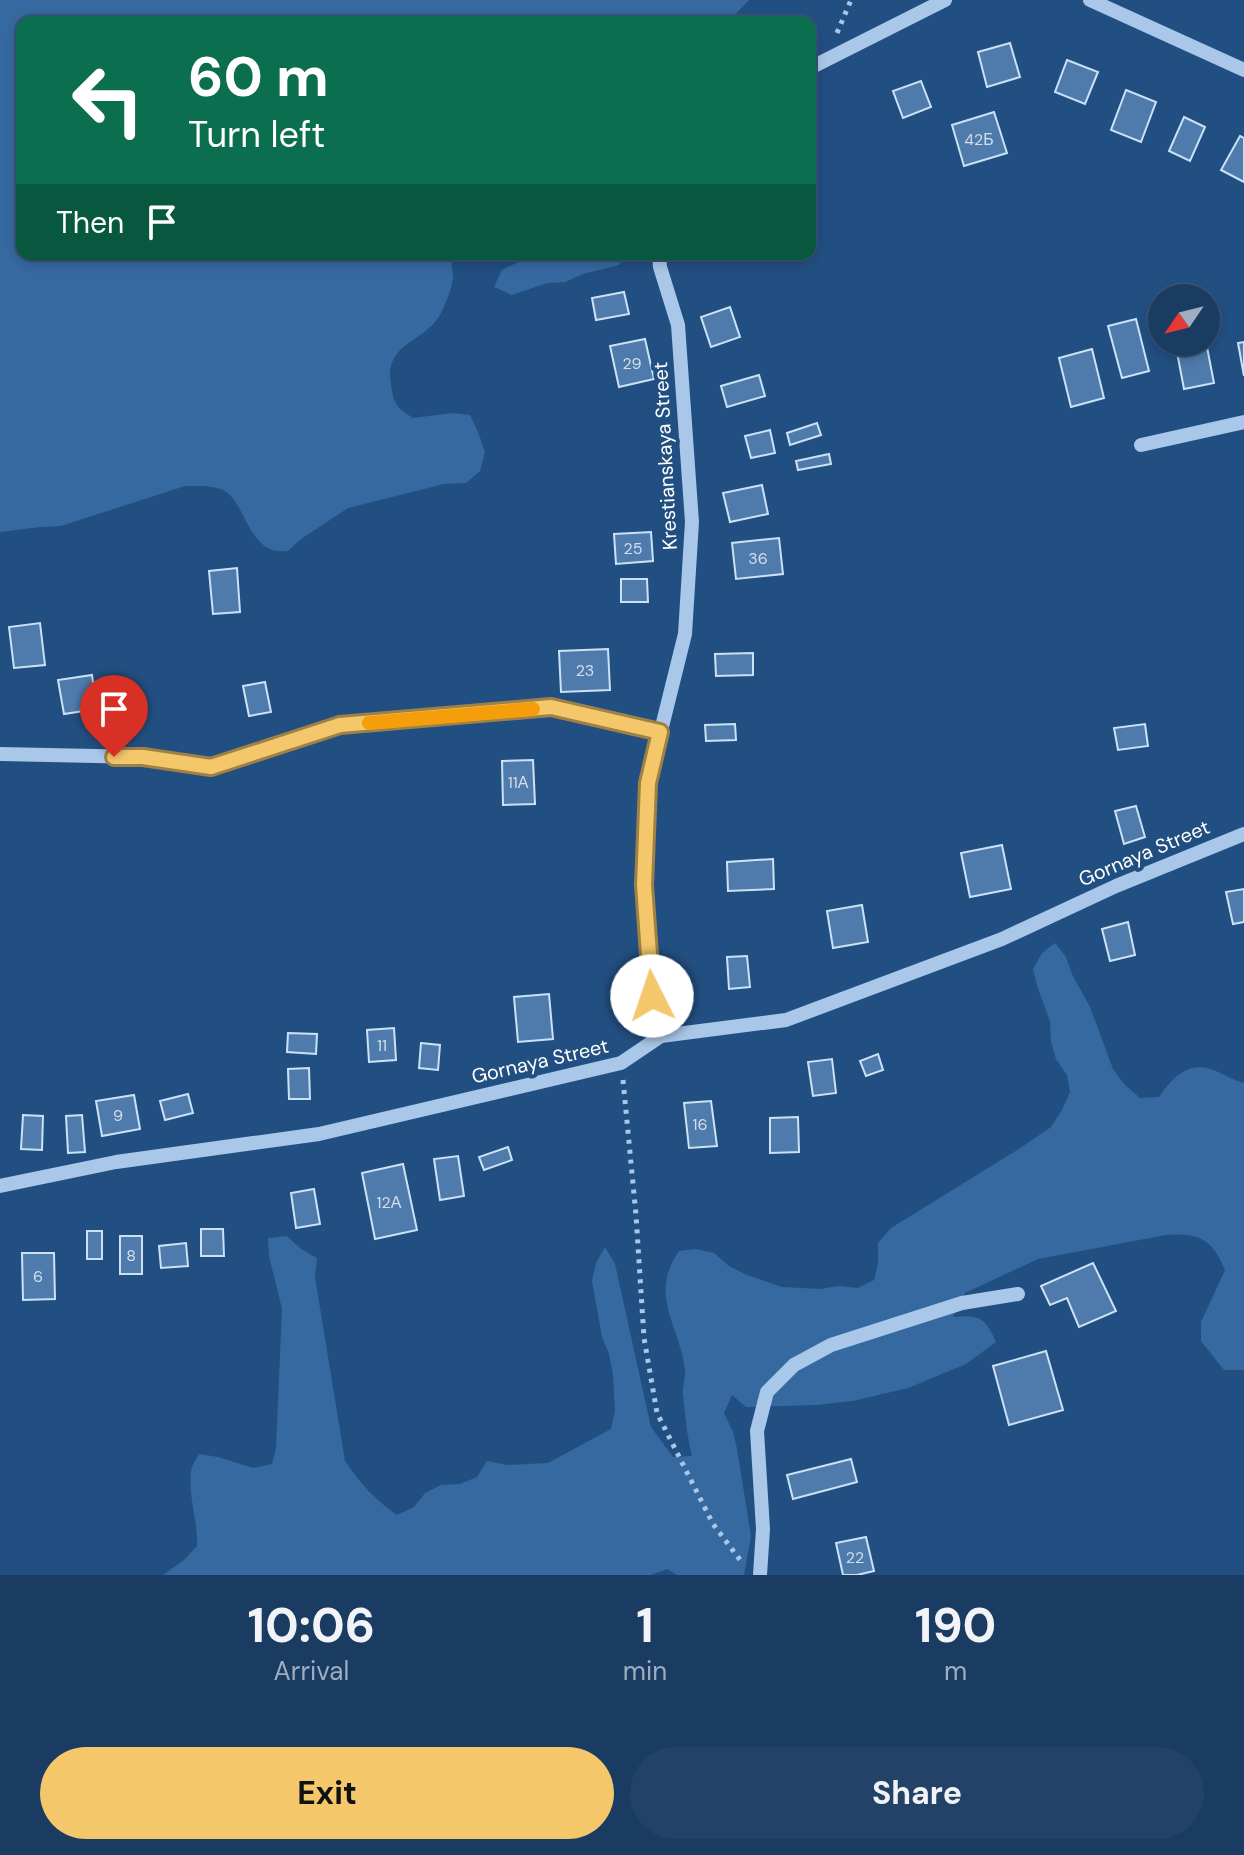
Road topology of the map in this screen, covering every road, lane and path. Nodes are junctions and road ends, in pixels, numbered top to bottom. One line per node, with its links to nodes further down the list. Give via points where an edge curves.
1 (945, 0): 3 (street)
2 (1090, 0): 4 (street)
3 (816, 65)
4 (1244, 70)
5 (659, 260): 8 (street, Krestianskaya Street, via 678,325 692,522 685,634)
6 (1244, 422): 7 (street)
7 (1141, 445)
8 (660, 732): 9 (street, via 551,707 340,725 211,767 143,757); 11 (street, Krestianskaya Street, via 648,783 644,885 652,996)
9 (0, 754)
10 (1244, 834): 11 (street, Gornaya Street, via 1002,939 786,1020)
11 (661, 1036): 12 (street, Gornaya Street)
12 (621, 1063): 13 (street, Gornaya Street, via 319,1134 116,1162); 15 (path, via 644,1338 657,1413 713,1524)
13 (0, 1186)
14 (1018, 1294): 16 (street, via 962,1303 831,1345 794,1365 767,1392 757,1431)
15 (744, 1565)
16 (760, 1575)

